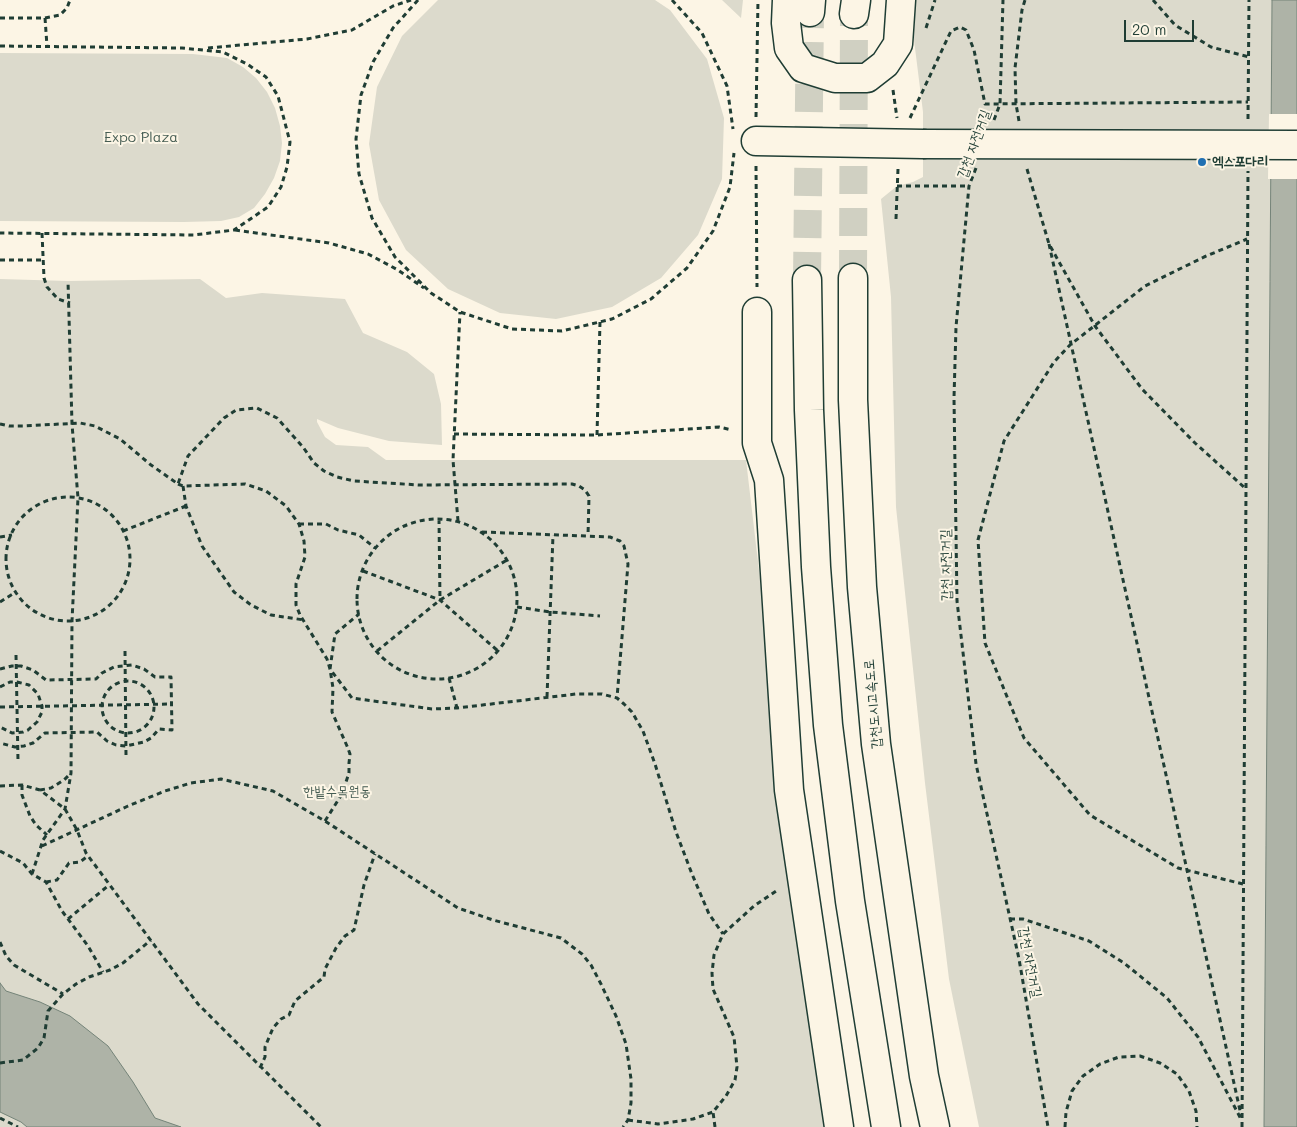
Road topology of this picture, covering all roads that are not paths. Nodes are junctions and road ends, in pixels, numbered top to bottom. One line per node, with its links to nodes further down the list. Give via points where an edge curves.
1 (787, 0): 2 (main road, via 789,48 804,68 835,78 867,78 885,64 898,44)
2 (901, 0)
3 (741, 141): 4 (main road, bridge)
4 (1297, 145)
5 (853, 278): 10 (main road, 갑천도시고속도로, via 853,400 861,568 876,744 924,1076)
6 (807, 280): 9 (main road, via 816,567 828,725 850,901)
7 (757, 312): 8 (main road, via 757,443 769,480 790,790)
8 (839, 1127)
9 (886, 1127)
10 (935, 1127)

